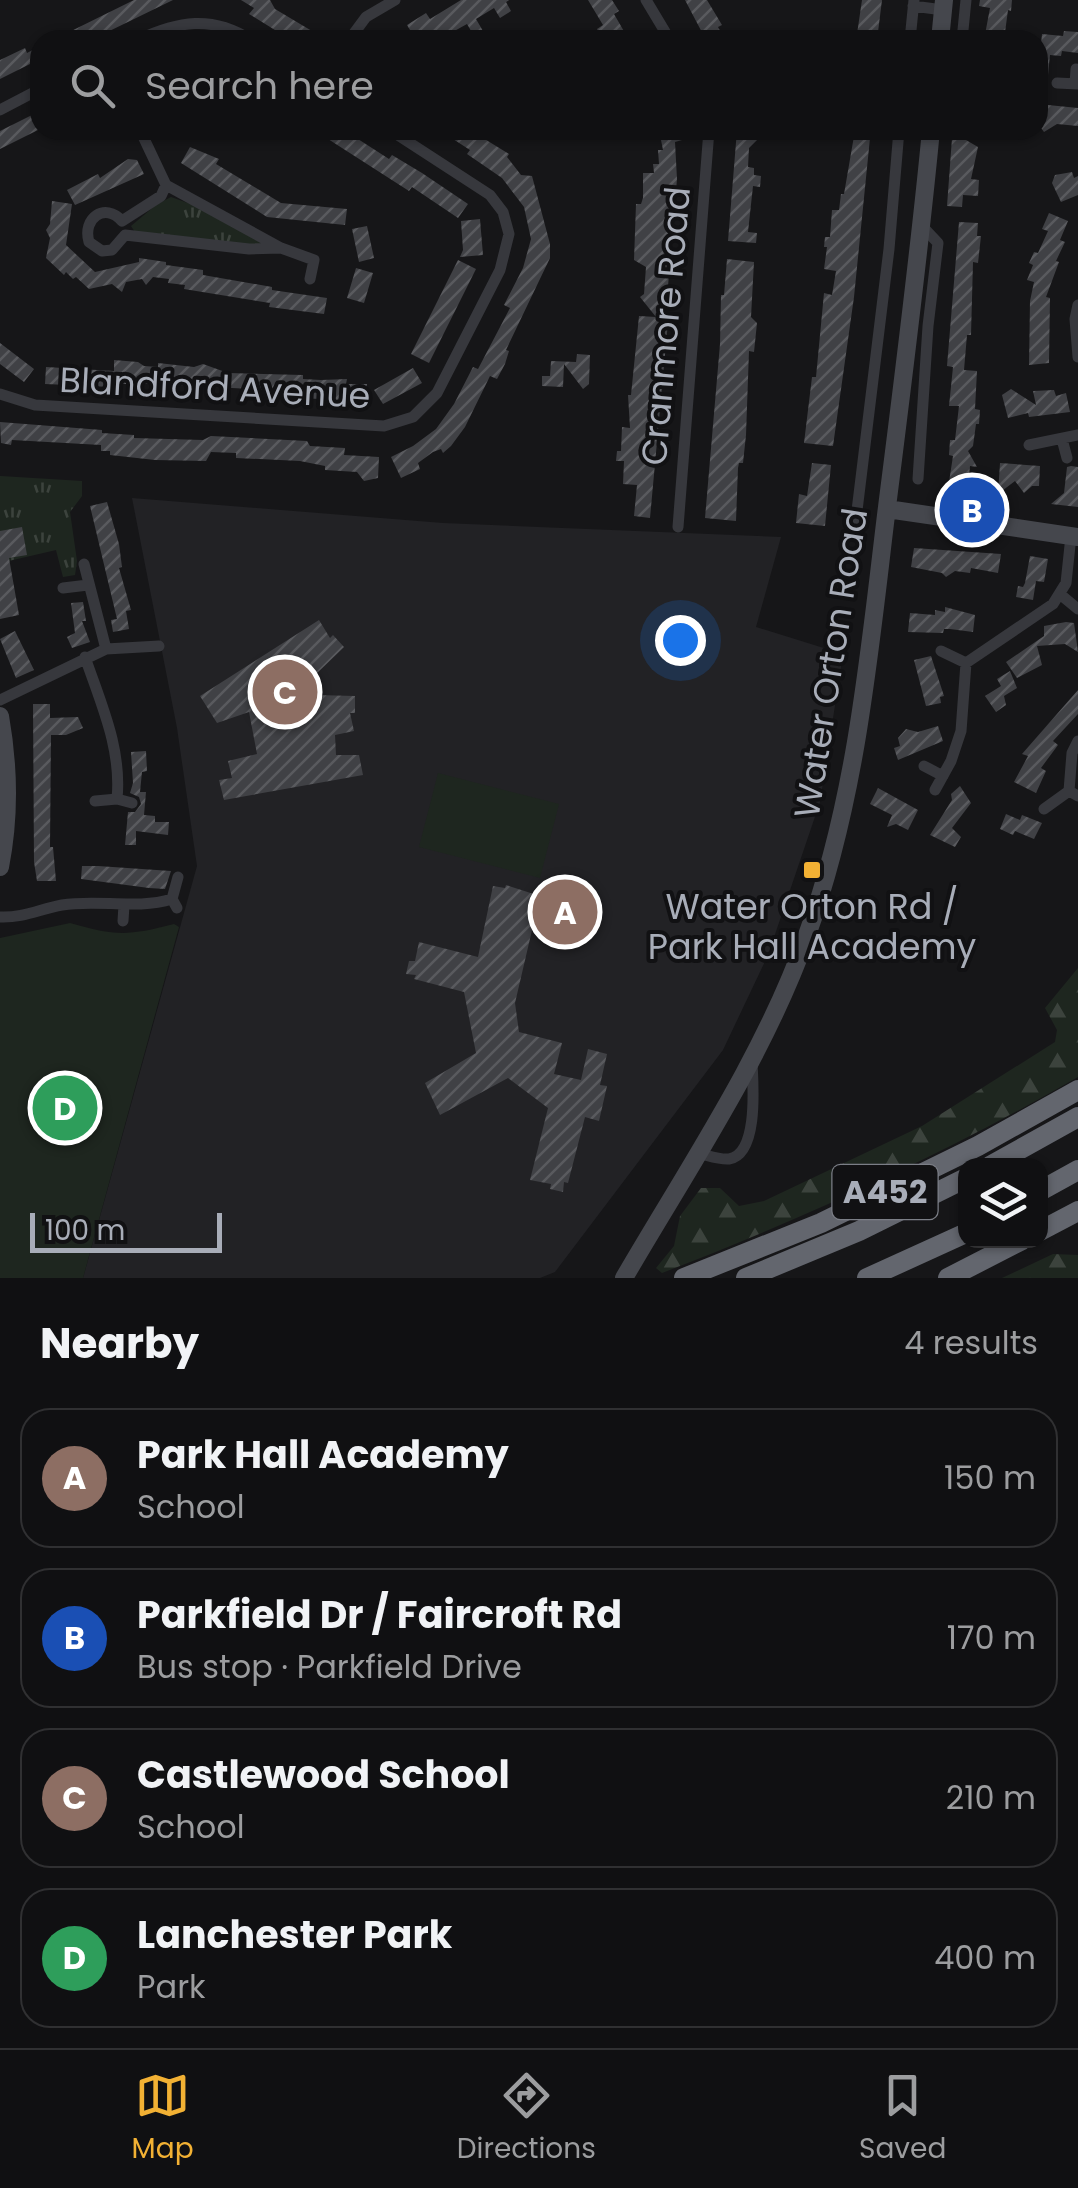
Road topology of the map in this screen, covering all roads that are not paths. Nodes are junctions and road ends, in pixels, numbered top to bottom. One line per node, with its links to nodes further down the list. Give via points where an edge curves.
1 (395, 0): 8 (street)
2 (646, 0): 9 (street)
3 (966, 0): 12 (street)
4 (914, 3): 5 (street); 10 (street)
5 (943, 5): 11 (main road)
6 (165, 30): 7 (street, via 187,22)
7 (232, 30)
8 (356, 30)
9 (664, 30)
10 (911, 30)
11 (941, 30)
12 (963, 30)
13 (1076, 69): 15 (street)
14 (1057, 83): 15 (street)
15 (1077, 84)
16 (30, 94): 17 (street)
17 (0, 110)
18 (145, 140): 23 (street)
19 (405, 140): 31 (street, Blandford Avenue, via 490,195 509,234 500,270 437,393 412,416 384,426 34,404)
20 (708, 140): 40 (street, Cranmore Road)
21 (898, 140): 36 (street, Water Orton Road)
22 (929, 140): 29 (main road, Water Orton Road)
23 (166, 186): 24 (street); 26 (street)
24 (122, 220): 25 (street); 25 (street, via 100,212 86,234 102,251)
25 (126, 235): 26 (street)
26 (281, 248): 27 (street, via 314,260)
27 (310, 279)
28 (1078, 305): 30 (street)
29 (919, 326): 37 (main road, Water Orton Road); 38 (street)
30 (1078, 356)
31 (0, 394)
32 (1078, 435): 33 (street)
33 (1062, 439): 34 (street); 35 (street)
34 (1029, 445)
35 (1067, 458)
36 (866, 462): 37 (street); 41 (street, Water Orton Road)
37 (892, 468): 39 (main road, Water Orton Road)
38 (918, 479)
39 (887, 509): 42 (main road); 69 (main road, Water Orton Road, via 854,764 832,860 805,942)
40 (678, 526)
41 (854, 535)
42 (1075, 536): 46 (street)
43 (84, 564): 44 (street)
44 (88, 585): 45 (street); 49 (street)
45 (63, 588)
46 (1060, 595): 47 (street); 52 (street)
47 (1078, 608)
48 (160, 646): 49 (street)
49 (106, 649): 51 (street)
50 (941, 651): 52 (street)
51 (85, 657): 53 (street); 60 (street, via 117,751)
52 (966, 663): 57 (street, via 961,731)
53 (0, 700)
54 (0, 716): 64 (main road, via 8,757)
55 (1078, 741): 59 (street)
56 (924, 766): 57 (street)
57 (943, 776): 58 (street)
58 (935, 790)
59 (1073, 793): 63 (street)
60 (117, 799): 61 (street); 62 (street)
61 (95, 801)
62 (132, 803)
63 (1044, 809)
64 (0, 867)
65 (178, 877): 66 (street, via 175,904)
66 (124, 905): 67 (street, via 62,905); 68 (street)
67 (0, 916)
68 (123, 921)
69 (752, 1058): 72 (main road, Water Orton Road); 72 (street, via 749,1140 726,1160)
70 (1078, 1090): 82 (highway, A452, via 821,1223)
71 (1078, 1117): 73 (highway, A452)
72 (697, 1153): 81 (main road, Water Orton Road)
73 (1004, 1158)
74 (1078, 1170): 76 (highway)
75 (958, 1182): 83 (highway, A452)
76 (1048, 1187)
77 (1078, 1211): 78 (highway)
78 (1048, 1227)
79 (958, 1237): 84 (highway)
80 (1006, 1248): 85 (highway)
81 (624, 1278)
82 (684, 1278)
83 (746, 1278)
84 (868, 1278)
85 (948, 1278)

